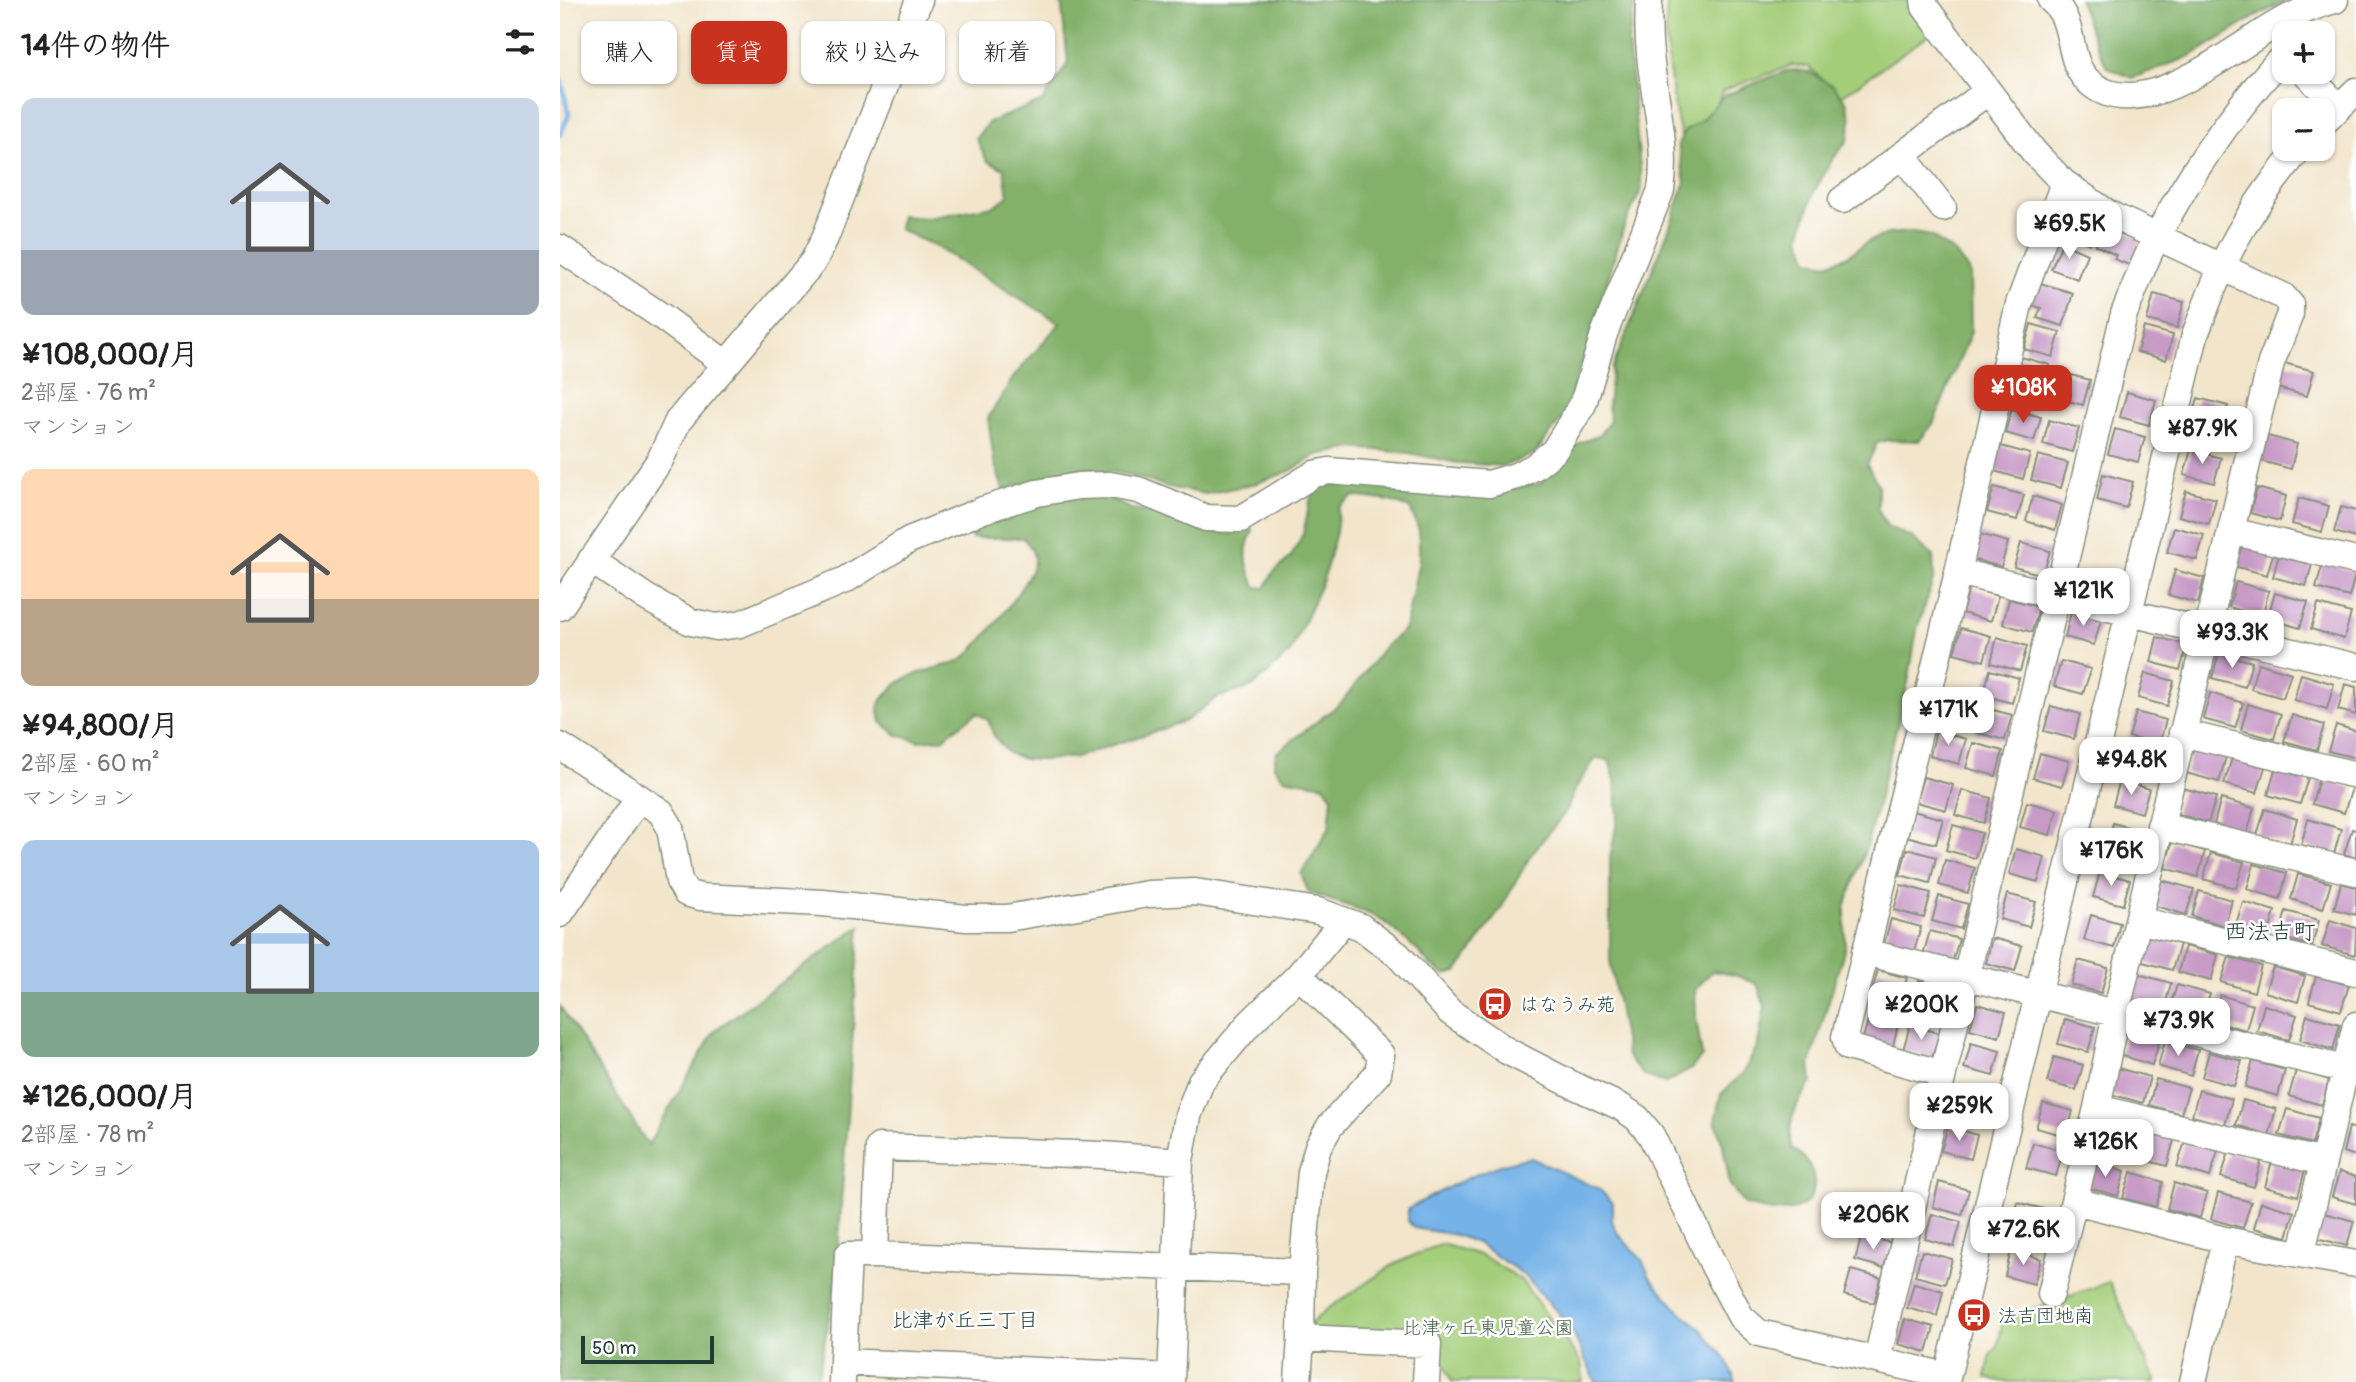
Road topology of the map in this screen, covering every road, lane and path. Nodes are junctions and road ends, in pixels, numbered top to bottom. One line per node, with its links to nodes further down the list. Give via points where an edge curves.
1 (919, 0): 18 (street, via 813,262)
2 (1649, 0): 20 (street, via 1649,53 1664,169 1661,190 1604,334 1583,404 1554,451 1534,467 1489,484 1329,471 1307,478 1241,519 1206,518 1138,490 1110,485 1037,493 909,540 845,580 728,626 691,622)
3 (1924, 0): 8 (street)
4 (2051, 0): 5 (street, via 2065,16 2078,69 2099,90 2127,97 2180,82 2279,23)
5 (2335, 0)
6 (2272, 69): 15 (street, via 2203,156)
7 (2317, 84): 9 (street)
8 (1987, 92): 10 (street); 12 (street)
9 (2339, 107)
10 (1902, 155): 13 (street); 14 (street)
11 (2289, 161): 17 (street, via 2242,227)
12 (2064, 183): 15 (street, via 2109,214); 22 (street, via 2019,304)
13 (1842, 201)
14 (1943, 208)
15 (2157, 237): 17 (street); 23 (street, via 2124,314)
16 (560, 248): 18 (street)
17 (2223, 268): 19 (street, via 2283,296 2290,304 2271,363); 25 (street, via 2195,335)
18 (726, 363): 20 (street, via 678,421 660,460)
19 (2231, 531): 21 (street); 26 (street)
20 (592, 560): 24 (street)
21 (2356, 561)
22 (1958, 572): 23 (street); 37 (street)
23 (2056, 596): 25 (street); 40 (street)
24 (560, 607)
25 (2130, 614): 26 (street); 41 (street)
26 (2206, 632): 27 (street); 28 (street)
27 (2356, 667)
28 (2182, 733): 30 (street); 32 (street)
29 (560, 746): 31 (street)
30 (2356, 775)
31 (639, 798): 34 (street); 35 (street, via 661,812 670,827 679,881 686,893 700,897 1007,918 1148,894 1195,892 1318,911)
32 (2160, 826): 33 (street); 36 (street)
33 (2356, 872)
34 (560, 914)
35 (1342, 920): 39 (street); 58 (street, via 1361,927 1398,955 1450,1012 1507,1051 1637,1118 1651,1135 1741,1317 1759,1333)
36 (2138, 920): 38 (street); 42 (street)
37 (1865, 952): 40 (street); 45 (street, via 1845,1037 1848,1047)
38 (2356, 972)
39 (1298, 975): 47 (street, via 1201,1082 1188,1116); 55 (street, via 1381,1055 1378,1073 1330,1126 1318,1147 1311,1172)
40 (1966, 977): 41 (street); 45 (street)
41 (2038, 995): 42 (street); 61 (street)
42 (2116, 1013): 44 (street); 46 (street)
43 (2356, 1025): 44 (street)
44 (2351, 1070): 48 (street)
45 (1943, 1074): 58 (street)
46 (2097, 1108): 48 (street); 49 (street)
47 (1180, 1161): 52 (street, via 879,1147); 54 (street)
48 (2323, 1162): 51 (street)
49 (2074, 1201): 50 (street); 56 (street)
50 (2225, 1240): 51 (street); 64 (street)
51 (2300, 1254): 53 (street)
52 (875, 1255): 54 (street); 59 (street, via 848,1255)
53 (2356, 1264)
54 (1176, 1268): 55 (street); 60 (street)
55 (1302, 1272): 57 (street)
56 (2050, 1294)
57 (1301, 1338): 62 (street); 63 (street, via 1427,1344)
58 (1877, 1360): 61 (street)
59 (843, 1372): 60 (street)
60 (1171, 1379)
61 (1947, 1379)
62 (1298, 1382)
63 (1426, 1382)
64 (2193, 1382)

